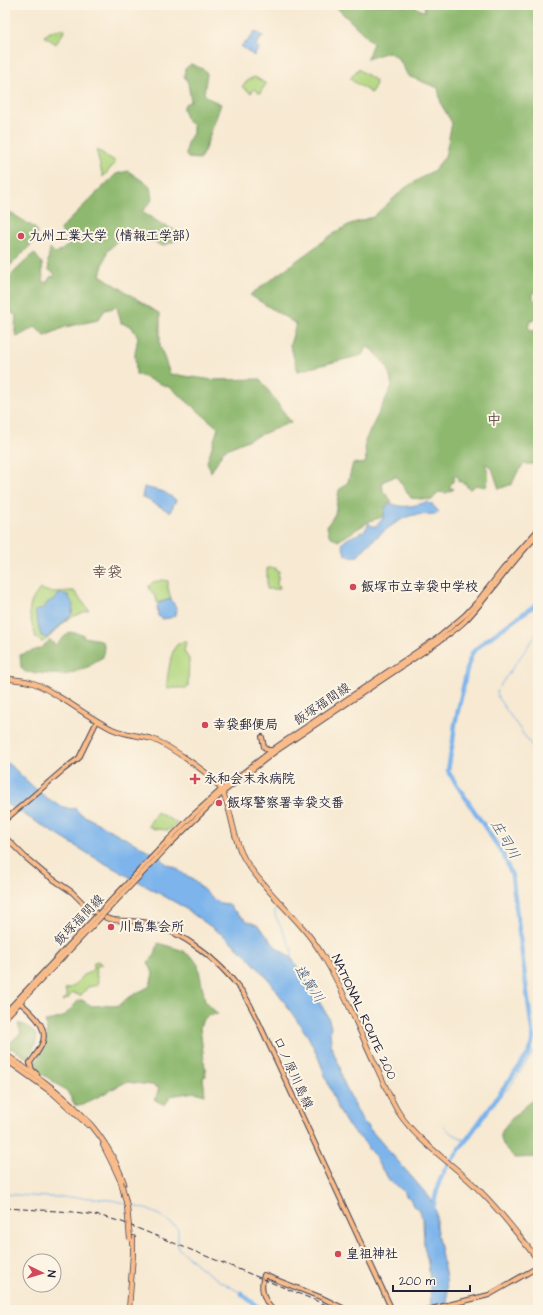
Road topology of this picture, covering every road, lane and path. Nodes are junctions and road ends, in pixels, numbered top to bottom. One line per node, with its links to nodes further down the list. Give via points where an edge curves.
1 (538, 530): 6 (main road, 飯塚福間線, via 453,627)
2 (538, 535): 7 (main road, 飯塚福間線, via 460,626)
3 (5, 678): 4 (highway, NATIONAL ROUTE 200, via 38,684)
4 (97, 721): 7 (highway, NATIONAL ROUTE 200, via 117,731 160,742 209,775); 8 (main road, via 79,758)
5 (262, 737): 6 (main road, via 265,748)
6 (275, 748): 7 (main road, 飯塚福間線)
7 (221, 791): 12 (main road, 飯塚福間線, via 191,817); 20 (highway, NATIONAL ROUTE 200, via 240,851 260,880 296,919 323,956 387,1092 400,1114 422,1139 483,1193)
8 (5, 820)
9 (5, 837): 10 (main road, via 44,873)
10 (95, 912)
11 (106, 918): 25 (main road, 口ノ原川島線, via 140,921 176,934 214,960 242,991)
12 (18, 1001): 13 (main road, 飯塚福間線); 14 (main road, 飯塚福間線); 17 (main road, via 39,1021 44,1035 42,1045)
13 (5, 1013)
14 (5, 1018)
15 (5, 1054): 17 (main road, via 22,1064); 18 (highway)
16 (5, 1059): 19 (highway, via 54,1094 89,1127 104,1146)
17 (30, 1063): 18 (main road, via 33,1072)
18 (50, 1085): 19 (highway, via 76,1108 100,1136 113,1155)
19 (122, 1182): 22 (highway, bridge, via 132,1238)
20 (538, 1260)
21 (538, 1267): 26 (main road, via 489,1295)
22 (128, 1310)
23 (273, 1310): 24 (main road, via 263,1295 264,1275)
24 (347, 1310)
25 (392, 1310)
26 (427, 1310)

